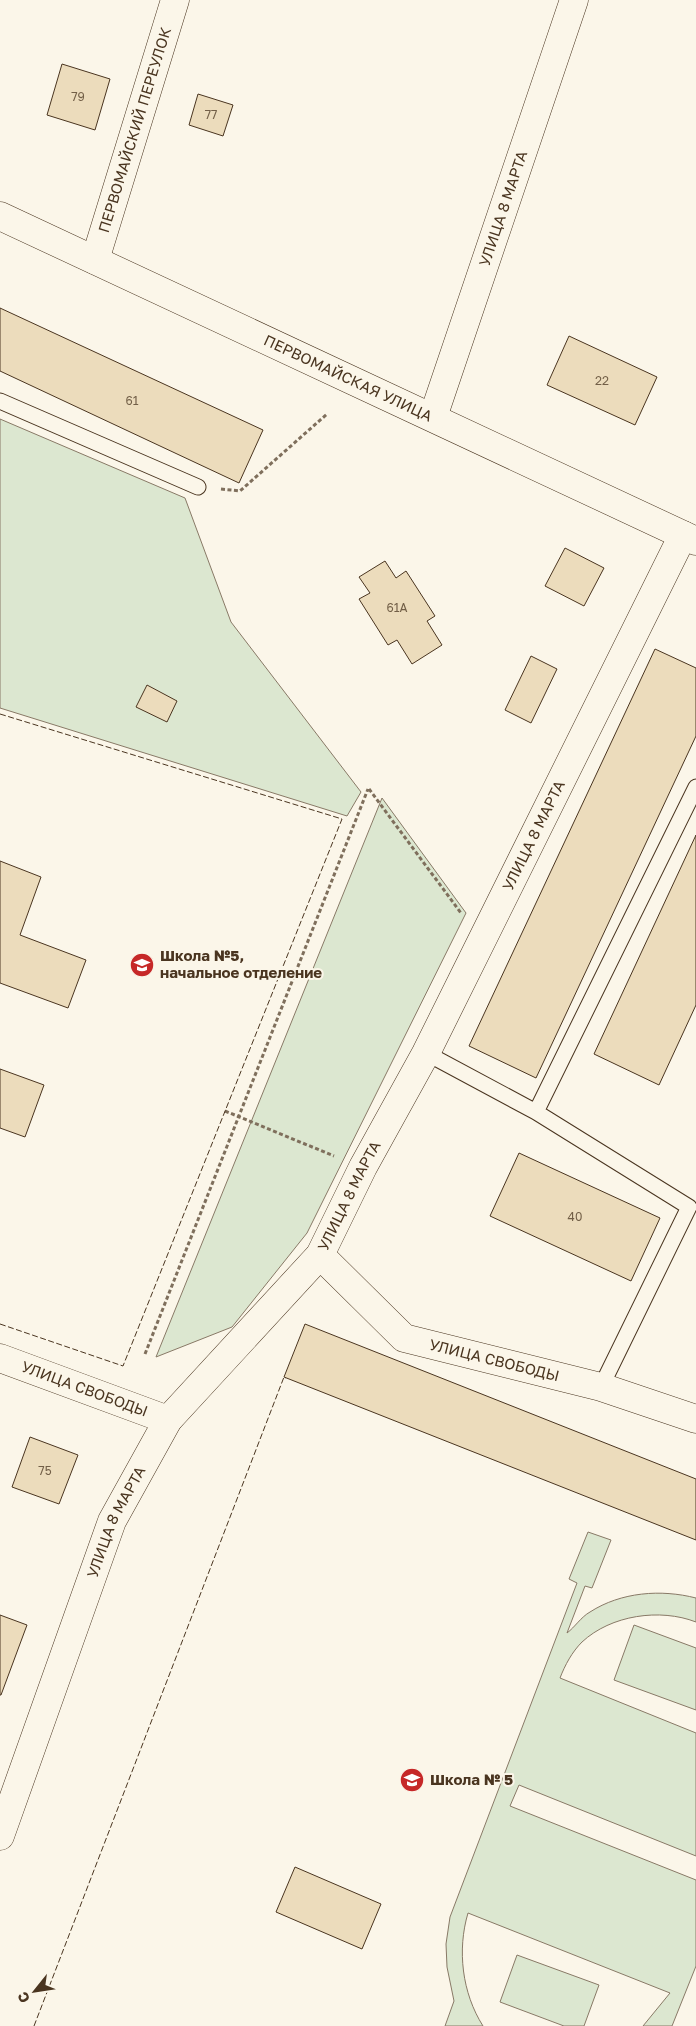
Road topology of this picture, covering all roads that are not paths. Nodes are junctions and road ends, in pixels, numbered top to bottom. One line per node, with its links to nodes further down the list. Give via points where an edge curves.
1 (175, 0): 4 (street, ПЕРВОМАЙСКИЙ ПЕРЕУЛОК)
2 (574, 0): 6 (street, УЛИЦА 8 МАРТА)
3 (0, 216): 4 (street, ПЕРВОМАЙСКАЯ УЛИЦА)
4 (95, 260): 6 (street, ПЕРВОМАЙСКАЯ УЛИЦА)
5 (0, 401): 7 (lane)
6 (433, 417): 8 (street, ПЕРВОМАЙСКАЯ УЛИЦА)
7 (198, 487)
8 (689, 538): 10 (street, УЛИЦА 8 МАРТА)
9 (696, 787): 11 (lane)
10 (426, 1053): 11 (lane); 12 (street, УЛИЦА 8 МАРТА, via 363,1167)
11 (536, 1112): 14 (lane, via 689,1207)
12 (320, 1255): 14 (street, УЛИЦА СВОБОДЫ, via 404,1338); 16 (street, УЛИЦА 8 МАРТА)
13 (0, 1358): 16 (street, УЛИЦА СВОБОДЫ)
14 (601, 1386): 15 (street, УЛИЦА СВОБОДЫ)
15 (696, 1419)
16 (168, 1420): 17 (street, УЛИЦА 8 МАРТА, via 112,1521)
17 (0, 1836)

